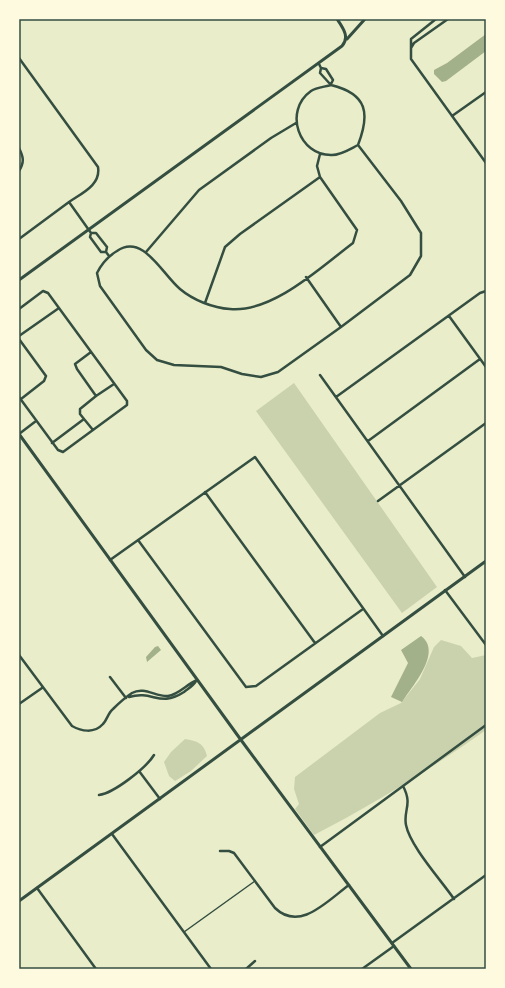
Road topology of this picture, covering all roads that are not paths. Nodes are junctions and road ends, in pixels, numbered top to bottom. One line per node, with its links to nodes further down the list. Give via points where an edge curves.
1 (337, 19): 5 (street)
2 (365, 19): 5 (street)
3 (436, 19): 6 (street, via 415,34 411,39)
4 (448, 19): 6 (street, via 414,43)
5 (347, 39): 8 (street, via 342,46)
6 (411, 49): 12 (street, via 413,64)
7 (19, 58): 20 (street, via 98,167 97,181)
8 (318, 64): 9 (street); 21 (street)
9 (321, 68): 10 (street, via 320,73); 10 (street, via 326,69 333,80)
10 (331, 85): 13 (street, via 311,92 299,106); 14 (street, via 354,95 364,108 365,127)
11 (486, 92): 12 (street)
12 (452, 116): 17 (street)
13 (296, 123): 16 (street, via 306,146); 24 (street, via 199,190)
14 (358, 146): 16 (street, via 334,155); 33 (street, via 401,201 421,233 420,256 410,275)
15 (19, 148): 18 (street, via 23,157)
16 (320, 154): 19 (street)
17 (486, 163)
18 (19, 171)
19 (320, 177): 26 (street, via 357,230 353,243); 29 (street, via 225,247)
20 (69, 202): 21 (street); 22 (street)
21 (90, 231): 23 (street, via 96,233 106,247); 23 (street, via 90,237 101,252); 27 (street)
22 (19, 239)
23 (106, 252): 25 (street)
24 (146, 252): 25 (street, via 132,245 122,247); 29 (street, via 180,289)
25 (109, 256): 33 (street, via 97,273 100,286 146,350 157,360 174,365 221,367 261,377 278,372)
26 (306, 277): 29 (street, via 288,292 261,306 231,309); 33 (street)
27 (19, 280)
28 (486, 291): 32 (street)
29 (205, 303)
30 (59, 308): 31 (street, via 48,292 43,291); 34 (street); 35 (street)
31 (19, 309)
32 (449, 316): 36 (street); 41 (street)
33 (341, 327)
34 (19, 338): 42 (street, via 46,376 44,381)
35 (91, 352): 39 (street); 40 (street, via 75,364)
36 (480, 359): 37 (street); 48 (street)
37 (486, 368)
38 (320, 375): 41 (street)
39 (114, 384): 40 (street); 46 (street, via 127,405)
40 (96, 396): 43 (street, via 80,409)
41 (336, 397): 48 (street)
42 (20, 398): 44 (street)
43 (84, 419): 46 (street); 49 (street)
44 (36, 422): 47 (street); 49 (street)
45 (486, 423): 50 (street)
46 (93, 430): 49 (street, via 63,452)
47 (19, 434): 54 (street)
48 (368, 441): 50 (street)
49 (52, 443)
50 (400, 485): 52 (street); 56 (street)
51 (205, 492): 53 (street); 58 (street, via 255,457); 60 (street)
52 (378, 501)
53 (138, 540): 54 (street); 60 (street, via 246,687 256,686)
54 (110, 560): 64 (street)
55 (486, 561): 56 (street)
56 (465, 577): 57 (street)
57 (445, 590): 59 (street); 61 (street)
58 (363, 609): 59 (street); 60 (street)
59 (383, 636): 69 (street)
60 (315, 643)
61 (486, 645)
62 (19, 655): 65 (street)
63 (110, 677): 66 (street)
64 (197, 680): 66 (street, via 170,696 143,691 132,693); 69 (street)
65 (42, 688): 66 (street, via 72,726 79,730 96,729); 67 (street)
66 (126, 698)
67 (19, 704)
68 (486, 725): 72 (street)
69 (241, 740): 74 (street); 76 (street)
70 (154, 755): 71 (street)
71 (139, 771): 73 (street, via 106,794); 74 (street)
72 (403, 786): 76 (street); 82 (street, via 409,801 406,824 412,840)
73 (99, 795)
74 (160, 799): 75 (street)
75 (112, 834): 81 (street); 84 (street)
76 (320, 847): 80 (street)
77 (220, 851): 79 (street, via 234,853)
78 (486, 875): 82 (street)
79 (255, 881): 80 (street, via 282,915 295,918 313,911); 84 (lane)
80 (349, 885): 85 (street)
81 (37, 888): 83 (street); 87 (street)
82 (454, 899): 85 (street)
83 (19, 901)
84 (184, 932): 88 (street)
85 (392, 945): 90 (street); 91 (street)
86 (255, 961): 89 (street)
87 (96, 969)
88 (211, 969)
89 (246, 969)
90 (362, 969)
91 (411, 969)

